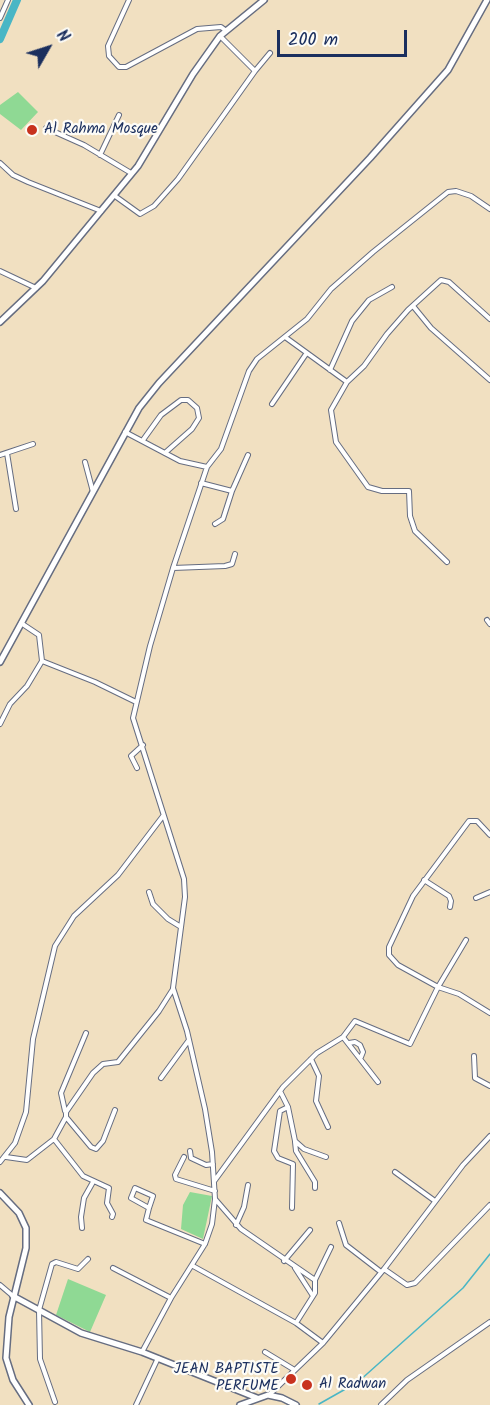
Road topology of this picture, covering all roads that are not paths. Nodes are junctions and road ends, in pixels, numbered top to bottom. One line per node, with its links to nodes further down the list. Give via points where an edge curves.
1 (8, 0): 5 (street)
2 (129, 0): 6 (street, via 108,46 109,56 119,67 197,29)
3 (264, 0): 6 (street)
4 (487, 0): 30 (street, via 448,70 159,383)
5 (0, 18)
6 (225, 30): 7 (street)
7 (220, 36): 9 (street); 14 (street)
8 (270, 53): 9 (street)
9 (255, 71): 15 (street, via 178,179 154,206 140,214)
10 (119, 115): 12 (street)
11 (46, 128): 12 (street)
12 (100, 155): 14 (street)
13 (0, 163): 17 (street, via 13,175)
14 (132, 174): 15 (street)
15 (115, 196): 17 (street)
16 (490, 208): 24 (street, via 462,193 448,192 331,289 307,319)
17 (102, 211): 20 (street)
18 (0, 271): 20 (street)
19 (392, 287): 26 (street, via 369,300 352,321)
20 (36, 288): 23 (street)
21 (413, 306): 22 (street, via 437,282 445,280); 27 (street, via 431,328); 28 (street)
22 (490, 319)
23 (0, 322)
24 (285, 337): 25 (street); 38 (street, via 254,363 222,449)
25 (306, 354): 26 (street); 29 (street)
26 (330, 370): 28 (street)
27 (490, 380)
28 (347, 382): 45 (street, via 331,410 336,442 368,487 409,491 415,531)
29 (272, 404)
30 (124, 432): 31 (street); 41 (street)
31 (143, 440): 33 (street); 33 (street, via 160,415 181,400 188,400 197,408 199,418)
32 (33, 444): 34 (street)
33 (166, 452): 38 (street, via 180,460)
34 (7, 453): 35 (street); 42 (street)
35 (0, 455)
36 (248, 455): 40 (street)
37 (85, 462): 41 (street)
38 (207, 466): 39 (street)
39 (201, 483): 40 (street); 46 (street)
40 (232, 491): 43 (street, via 223,519)
41 (93, 492): 47 (street)
42 (16, 508)
43 (215, 524)
44 (235, 554): 46 (street, via 232,564 225,566)
45 (447, 562)
46 (173, 568): 51 (street)
47 (21, 623): 48 (street); 49 (street, via 39,635)
48 (2, 651): 50 (street)
49 (42, 661): 51 (street); 52 (street)
50 (0, 662)
51 (136, 702): 53 (street, via 133,718)
52 (0, 724)
53 (143, 745): 54 (street, via 130,756); 55 (street)
54 (137, 768)
55 (163, 816): 62 (street, via 184,879); 84 (street, via 113,880 74,916 55,946 33,1039 26,1112)
56 (490, 835): 57 (street, via 472,820)
57 (424, 880): 61 (street, via 448,896); 64 (street, via 400,920 389,955)
58 (149, 892): 62 (street, via 153,904)
59 (490, 892): 60 (street)
60 (476, 898)
61 (450, 907)
62 (181, 927): 65 (street)
63 (465, 940): 64 (street)
64 (438, 987): 66 (street); 68 (street, via 410,1044 356,1021)
65 (173, 988): 69 (street); 78 (street, via 120,1060 103,1064 93,1073)
66 (490, 1013)
67 (86, 1033): 78 (street, via 61,1093)
68 (344, 1037): 71 (street); 73 (street)
69 (189, 1040): 72 (street); 88 (street)
70 (474, 1056): 74 (street, via 475,1078)
71 (311, 1059): 75 (street); 79 (street, via 319,1076 315,1101)
72 (161, 1078)
73 (378, 1082)
74 (490, 1086)
75 (280, 1091): 76 (street); 90 (street)
76 (288, 1107): 82 (street); 100 (street, via 280,1111 274,1151 278,1158 292,1164)
77 (115, 1110): 78 (street, via 96,1149)
78 (66, 1115): 81 (street)
79 (328, 1127)
80 (490, 1136): 97 (street)
81 (54, 1139): 84 (street, via 27,1160); 91 (street, via 78,1171)
82 (295, 1141): 86 (street); 93 (street)
83 (190, 1151): 88 (street, via 191,1158)
84 (6, 1157): 87 (street)
85 (184, 1157): 94 (street, via 176,1179)
86 (326, 1157)
87 (0, 1162)
88 (213, 1164): 90 (street)
89 (395, 1172): 97 (street)
90 (215, 1180): 94 (street)
91 (93, 1182): 101 (street, via 109,1188 107,1203); 104 (street, via 84,1198)
92 (248, 1185): 103 (street)
93 (315, 1188)
94 (215, 1191): 96 (street)
95 (0, 1193): 116 (street, via 20,1213 27,1238)
96 (215, 1199): 103 (street); 106 (street)
97 (435, 1201): 113 (street)
98 (490, 1205): 113 (street, via 415,1283 407,1285)
99 (149, 1208): 99 (street, via 153,1196 135,1188 131,1198); 106 (street, via 146,1220)
100 (292, 1208)
101 (112, 1217)
102 (339, 1223): 113 (street, via 346,1245)
103 (236, 1225): 109 (street)
104 (82, 1228)
105 (310, 1230): 109 (street)
106 (205, 1244): 110 (street)
107 (331, 1247): 114 (street)
108 (88, 1259): 119 (street, via 78,1269 52,1264)
109 (284, 1261): 111 (street)
110 (193, 1266): 118 (street); 121 (street)
111 (295, 1267): 114 (street); 117 (street)
112 (113, 1268): 118 (street)
113 (383, 1270): 122 (street)
114 (315, 1280): 117 (street)
115 (0, 1285): 116 (street)
116 (13, 1296): 119 (street); 131 (street, via 6,1358 12,1380)
117 (313, 1296): 121 (street)
118 (171, 1298): 123 (street)
119 (39, 1310): 123 (street, via 81,1333); 130 (street, via 40,1359)
120 (490, 1322): 135 (street, via 407,1380)
121 (296, 1323): 122 (street)
122 (322, 1342): 126 (street)
123 (142, 1352): 125 (street)
124 (265, 1352): 126 (street)
125 (158, 1358): 127 (street); 132 (street)
126 (294, 1369): 128 (street)
127 (238, 1391): 129 (street); 133 (street)
128 (268, 1395): 129 (street); 134 (street)
129 (257, 1398): 133 (street)
130 (55, 1402)
131 (29, 1405)
132 (135, 1405)
133 (241, 1405)
134 (296, 1405)
135 (381, 1405)

